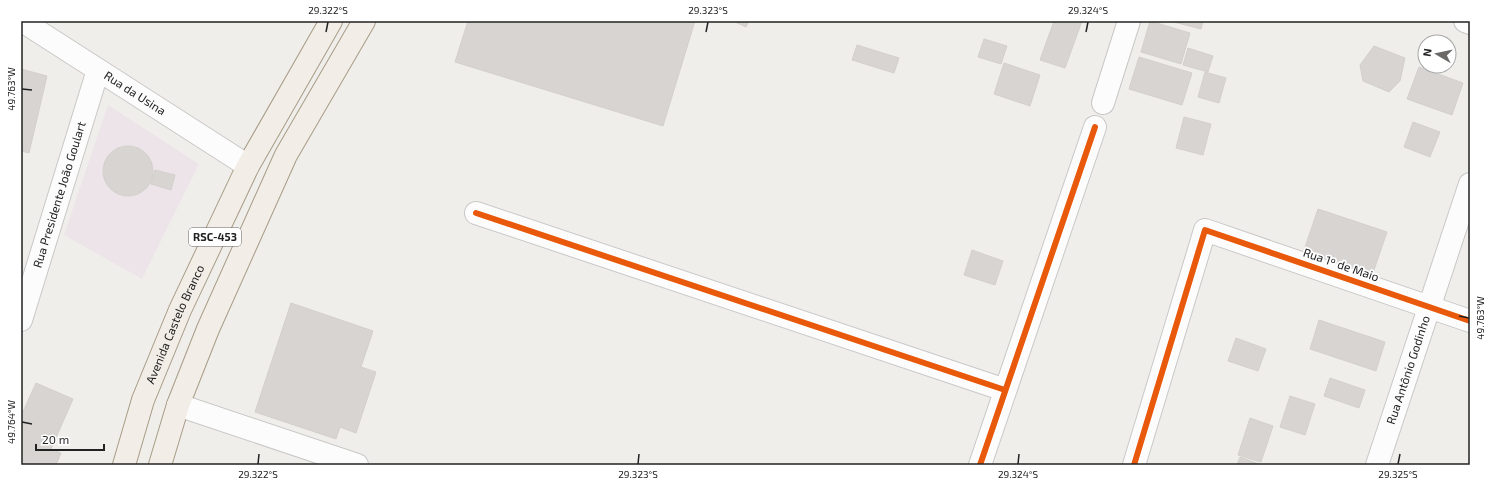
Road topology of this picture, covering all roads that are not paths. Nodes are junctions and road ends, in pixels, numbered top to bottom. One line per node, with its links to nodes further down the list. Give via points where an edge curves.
1 (22, 21): 7 (street, Rua da Usina)
2 (331, 21): 10 (main road, Avenida Castelo Branco / RSC-453)
3 (364, 21): 17 (main road, RSC-453, via 286,155 208,329)
4 (1129, 21): 8 (street)
5 (1465, 21): 6 (street)
6 (1470, 23)
7 (98, 70): 10 (street, Rua da Usina); 14 (street, Rua Presidente João Goulart)
8 (1103, 104)
9 (1095, 127): 16 (street)
10 (248, 166): 18 (main road, Avenida Castelo Branco / RSC-453, via 180,310 143,400)
11 (1470, 184): 13 (street, Rua Antônio Godinho)
12 (476, 213): 16 (street)
13 (1430, 307): 15 (street, Rua 1º de Maio); 22 (street, Rua 1º de Maio, via 1205,230); 23 (street, Rua Antônio Godinho)
14 (21, 320)
15 (1470, 321)
16 (1005, 390): 21 (street)
17 (178, 406): 19 (main road, RSC-453); 20 (street)
18 (124, 465)
19 (160, 465)
20 (357, 465)
21 (980, 465)
22 (1134, 465)
23 (1377, 465)

